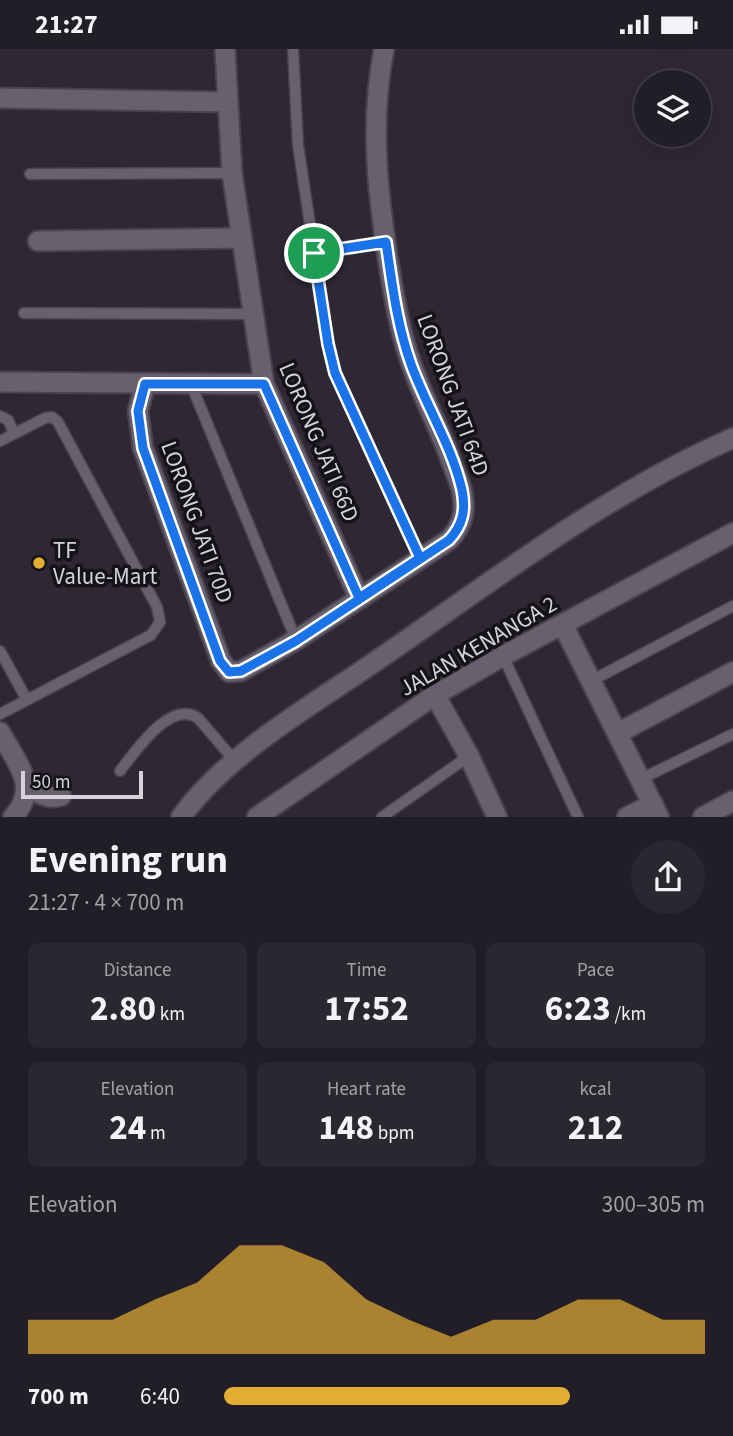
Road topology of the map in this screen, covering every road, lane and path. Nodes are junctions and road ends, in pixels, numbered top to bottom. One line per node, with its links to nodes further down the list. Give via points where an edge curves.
1 (225, 49): 5 (street, LORONG JATI 66D)
2 (293, 49): 11 (lane, via 298,145)
3 (384, 49): 10 (street, LORONG JATI 64D, via 375,105 375,142)
4 (0, 98): 5 (street)
5 (227, 102): 6 (street, LORONG JATI 66D)
6 (233, 173): 7 (lane); 8 (street, LORONG JATI 66D)
7 (30, 174)
8 (242, 238): 9 (street); 13 (street, LORONG JATI 66D)
9 (38, 241)
10 (386, 242): 11 (lane); 23 (street, LORONG JATI 64D, via 401,332 462,490 460,528)
11 (314, 253): 23 (lane, via 335,373)
12 (24, 313): 13 (lane)
13 (253, 314): 17 (street, LORONG JATI 66D)
14 (0, 382): 15 (street)
15 (145, 384): 16 (street); 30 (street, LORONG JATI 70D, via 138,411 143,448 220,661)
16 (191, 384): 17 (street); 27 (lane)
17 (264, 384): 24 (street, LORONG JATI 66D)
18 (0, 416): 19 (lane)
19 (15, 433): 21 (lane); 34 (lane, via 45,418 58,422 157,607 160,622 151,635)
20 (733, 438): 40 (street, via 622,495 552,540)
21 (0, 441)
22 (733, 533): 26 (street, JALAN KENANGA 2)
23 (420, 558): 24 (street, LORONG JATI 64D)
24 (359, 598): 27 (street, LORONG JATI 64D)
25 (733, 606): 32 (lane)
26 (563, 625): 29 (street, JALAN KENANGA 2); 32 (street)
27 (296, 641): 30 (street, LORONG JATI 64D, via 241,671)
28 (0, 651): 34 (lane)
29 (503, 656): 33 (street, JALAN KENANGA 2); 52 (lane)
30 (229, 672)
31 (733, 672): 37 (street)
32 (591, 681): 37 (street)
33 (435, 695): 39 (street); 48 (street, JALAN KENANGA 2)
34 (27, 700): 35 (lane)
35 (0, 714)
36 (0, 732): 43 (street)
37 (618, 733): 42 (street)
38 (733, 734): 42 (lane)
39 (469, 756): 50 (lane); 51 (street)
40 (234, 760): 41 (lane, via 198,718 178,714 144,740); 47 (street)
41 (120, 771)
42 (641, 779): 46 (street)
43 (27, 783): 44 (street, via 42,796); 49 (street, via 26,796)
44 (61, 796)
45 (733, 801): 54 (street)
46 (656, 810): 53 (street)
47 (182, 814)
48 (259, 816)
49 (13, 817)
50 (382, 817)
51 (498, 817)
52 (578, 817)
53 (627, 817)
54 (703, 817)

